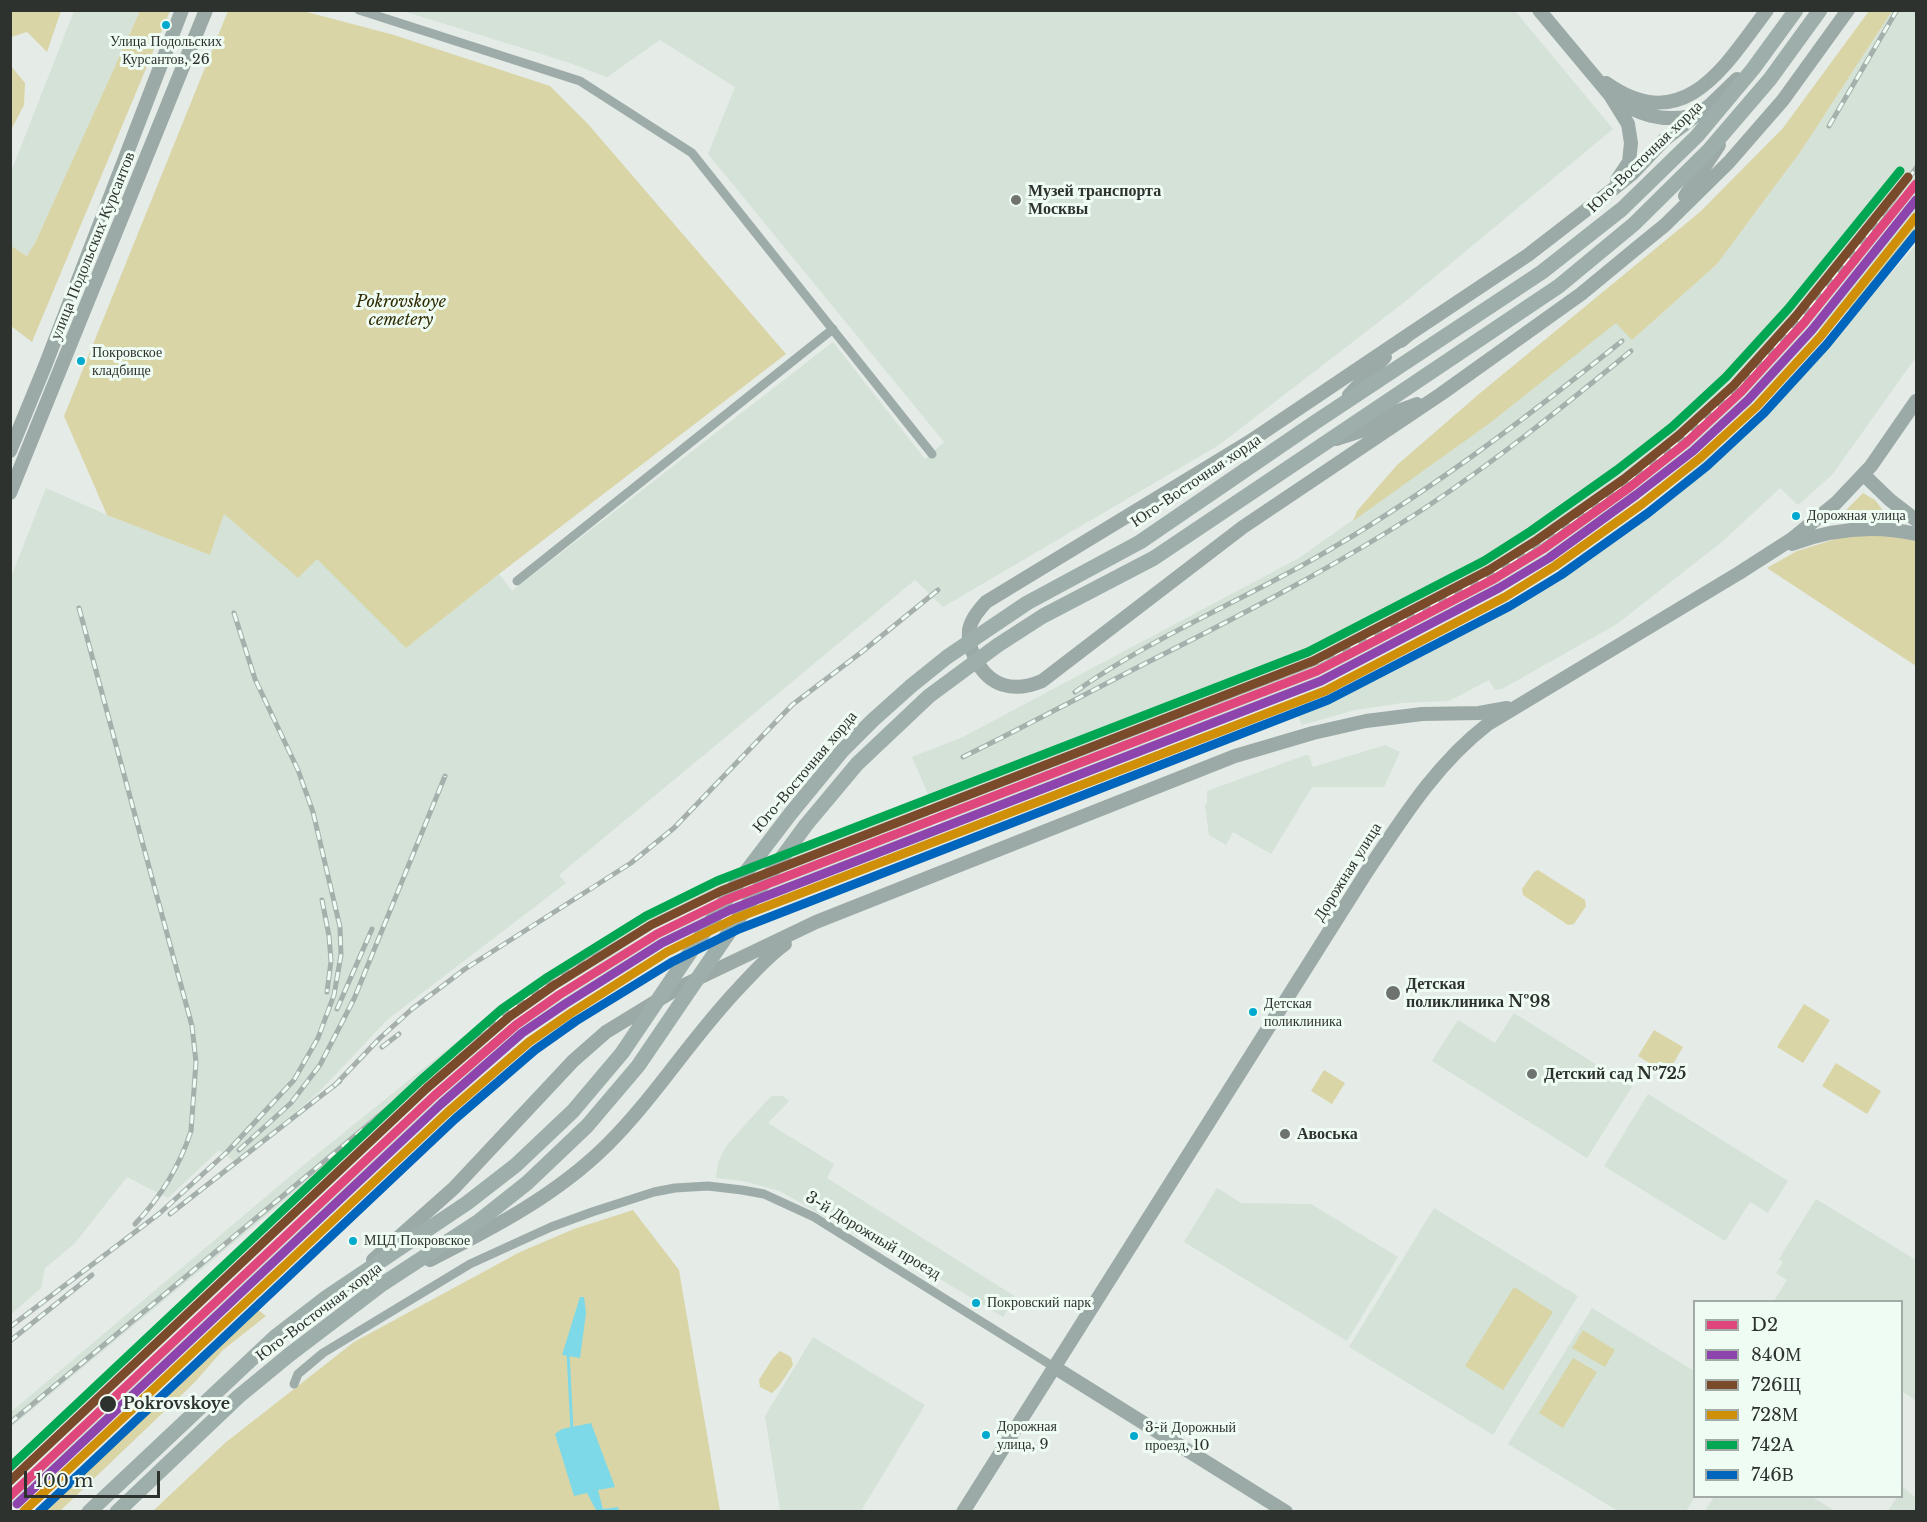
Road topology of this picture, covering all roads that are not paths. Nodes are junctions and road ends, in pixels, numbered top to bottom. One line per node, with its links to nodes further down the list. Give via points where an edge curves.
1 (182, 10): 21 (main road, улица Подольских Курсантов)
2 (206, 10): 24 (main road, улица Подольских Курсантов)
3 (359, 10): 15 (street, via 580,81 692,153)
4 (1539, 10): 9 (main road)
5 (1767, 10): 9 (main road, via 1728,63 1706,86 1687,97 1671,102 1638,100 1620,93)
6 (1795, 10): 11 (main road, via 1730,86); 19 (main road, Юго-Восточная хорда, via 1753,69 1697,136 1622,209 1542,272)
7 (1820, 10): 12 (main road, Юго-Восточная хорда)
8 (1848, 10): 14 (main road, via 1783,100 1729,162)
9 (1586, 67): 10 (main road)
10 (1610, 95): 11 (main road, via 1642,114 1676,119); 13 (main road, via 1628,124 1629,162)
11 (1694, 115): 13 (main road)
12 (1735, 120): 14 (main road); 20 (main road, Юго-Восточная хорда, via 1634,224 1559,286)
13 (1597, 201): 16 (main road, via 1528,255)
14 (1665, 225): 17 (main road, via 1581,294)
15 (833, 329): 22 (street); 28 (street)
16 (1407, 335): 17 (main road, via 1249,442 986,602 969,631 971,651 981,671 996,682 1013,687 1023,688 1042,681 1243,527); 19 (main road, via 1354,391)
17 (1441, 394): 20 (main road, via 1387,415 1364,430)
18 (1917, 401): 23 (main road, Дорожная улица)
19 (1314, 423): 35 (main road, Юго-Восточная хорда, via 1140,542 1027,603 946,657 873,720 791,813 733,889 622,1053 573,1111 516,1165 467,1203)
20 (1328, 441): 34 (main road, Юго-Восточная хорда, via 1154,558 1043,616 929,696 857,764 806,825 639,1066 588,1126 480,1221)
21 (10, 451)
22 (932, 454)
23 (1864, 475): 25 (main road); 27 (main road, Дорожная улица, via 1822,516)
24 (10, 494)
25 (1917, 520)
26 (1917, 534): 27 (main road, via 1880,529 1837,531)
27 (1776, 550): 29 (main road, Дорожная улица)
28 (517, 581)
29 (1518, 705): 30 (main road); 31 (main road, Дорожная улица)
30 (1457, 714): 31 (main road, via 1477,717); 32 (main road, via 1468,720 1472,728); 33 (main road, via 1366,721 1235,756)
31 (1488, 724): 32 (main road, Дорожная улица)
32 (1470, 738): 36 (main road, Дорожная улица, via 1408,809)
33 (816, 922): 34 (main road, via 772,953 747,979 608,1144 578,1171 545,1196 482,1233); 35 (main road, via 678,988 606,1032 573,1060 454,1188)
34 (381, 1285): 39 (main road, Юго-Восточная хорда, via 238,1397)
35 (327, 1298): 38 (main road, Юго-Восточная хорда, via 275,1337)
36 (1054, 1367): 37 (street, 3-й Дорожный проезд, via 814,1217 764,1194 708,1186 654,1192 592,1212 470,1264 323,1353 298,1374); 40 (main road, Дорожная улица); 41 (main road, 3-й Дорожный проезд)
37 (294, 1384)
38 (89, 1512)
39 (117, 1512)
40 (963, 1512)
41 (1286, 1512)

